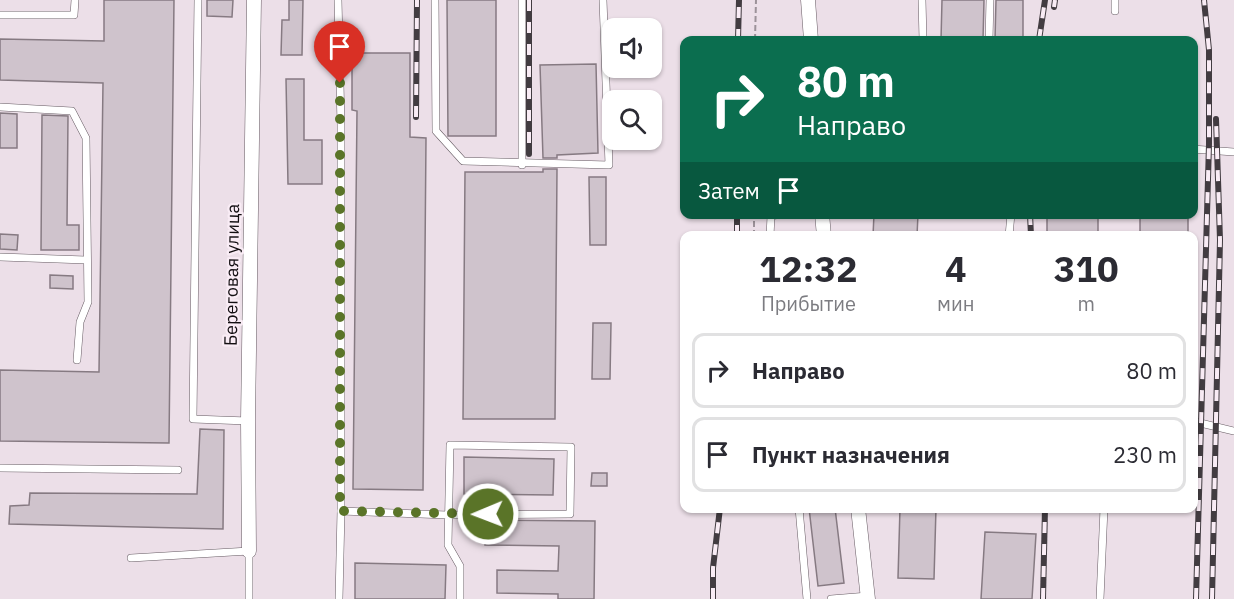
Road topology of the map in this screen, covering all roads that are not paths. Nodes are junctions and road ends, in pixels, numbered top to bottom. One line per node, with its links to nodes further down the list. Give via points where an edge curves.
1 (75, 0): 13 (lane, via 74,15)
2 (198, 0): 24 (lane, via 193,419)
3 (254, 0): 24 (street, Береговая улица)
4 (338, 0): 29 (lane)
5 (435, 0): 20 (lane, via 436,131 463,161)
6 (522, 0): 20 (lane)
7 (603, 0): 20 (lane, via 609,165)
8 (808, 0): 14 (street)
9 (922, 0): 15 (lane)
10 (990, 0): 16 (lane)
11 (1115, 0): 12 (lane)
12 (1115, 11)
13 (0, 15)
14 (811, 36)
15 (923, 36)
16 (989, 36)
17 (0, 106): 22 (lane, via 72,111 86,138)
18 (1198, 149): 19 (lane)
19 (1234, 152)
20 (522, 165)
21 (0, 257): 22 (lane)
22 (86, 260): 23 (lane, via 87,302 80,322)
23 (77, 360)
24 (248, 420): 34 (street, Береговая улица)
25 (1198, 422): 26 (lane)
26 (1234, 431)
27 (0, 468): 28 (lane)
28 (178, 470)
29 (340, 511): 33 (lane); 38 (lane)
30 (799, 513): 40 (lane)
31 (859, 513): 36 (street)
32 (1104, 513): 42 (lane)
33 (447, 515): 33 (lane, via 450,445 570,447 570,514); 39 (lane, via 447,545 460,566)
34 (249, 551): 35 (lane); 37 (lane)
35 (131, 558)
36 (868, 597): 41 (lane)
37 (249, 599)
38 (339, 599)
39 (460, 599)
40 (807, 599)
41 (831, 599)
42 (1100, 599)

